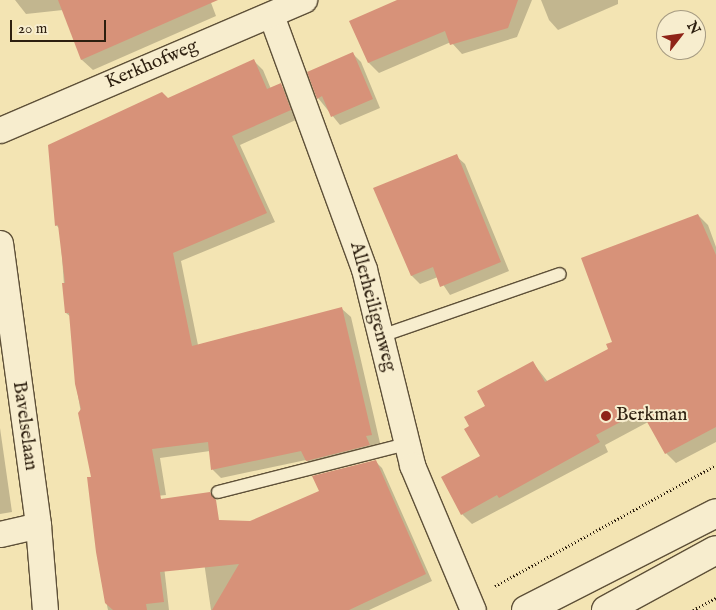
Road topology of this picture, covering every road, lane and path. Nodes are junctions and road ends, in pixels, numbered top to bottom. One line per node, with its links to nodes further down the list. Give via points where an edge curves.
1 (304, 0): 2 (street, Kerkhofweg)
2 (271, 15): 3 (street, Kerkhofweg); 6 (street, Allerheiligenweg, via 335,184 364,270)
3 (0, 130)
4 (0, 243): 11 (street, Bavelselaan)
5 (560, 274): 6 (lane)
6 (381, 336): 7 (street, Allerheiligenweg)
7 (407, 444): 9 (lane); 15 (street, Allerheiligenweg, via 412,465)
8 (716, 465): 15 (path)
9 (218, 492)
10 (716, 513): 17 (main road)
11 (38, 525): 12 (street); 16 (street, Bavelselaan)
12 (0, 534)
13 (716, 550): 18 (main road)
14 (716, 598): 19 (path)
15 (472, 605)
16 (45, 610)
17 (526, 610)
18 (606, 610)
19 (693, 610)

